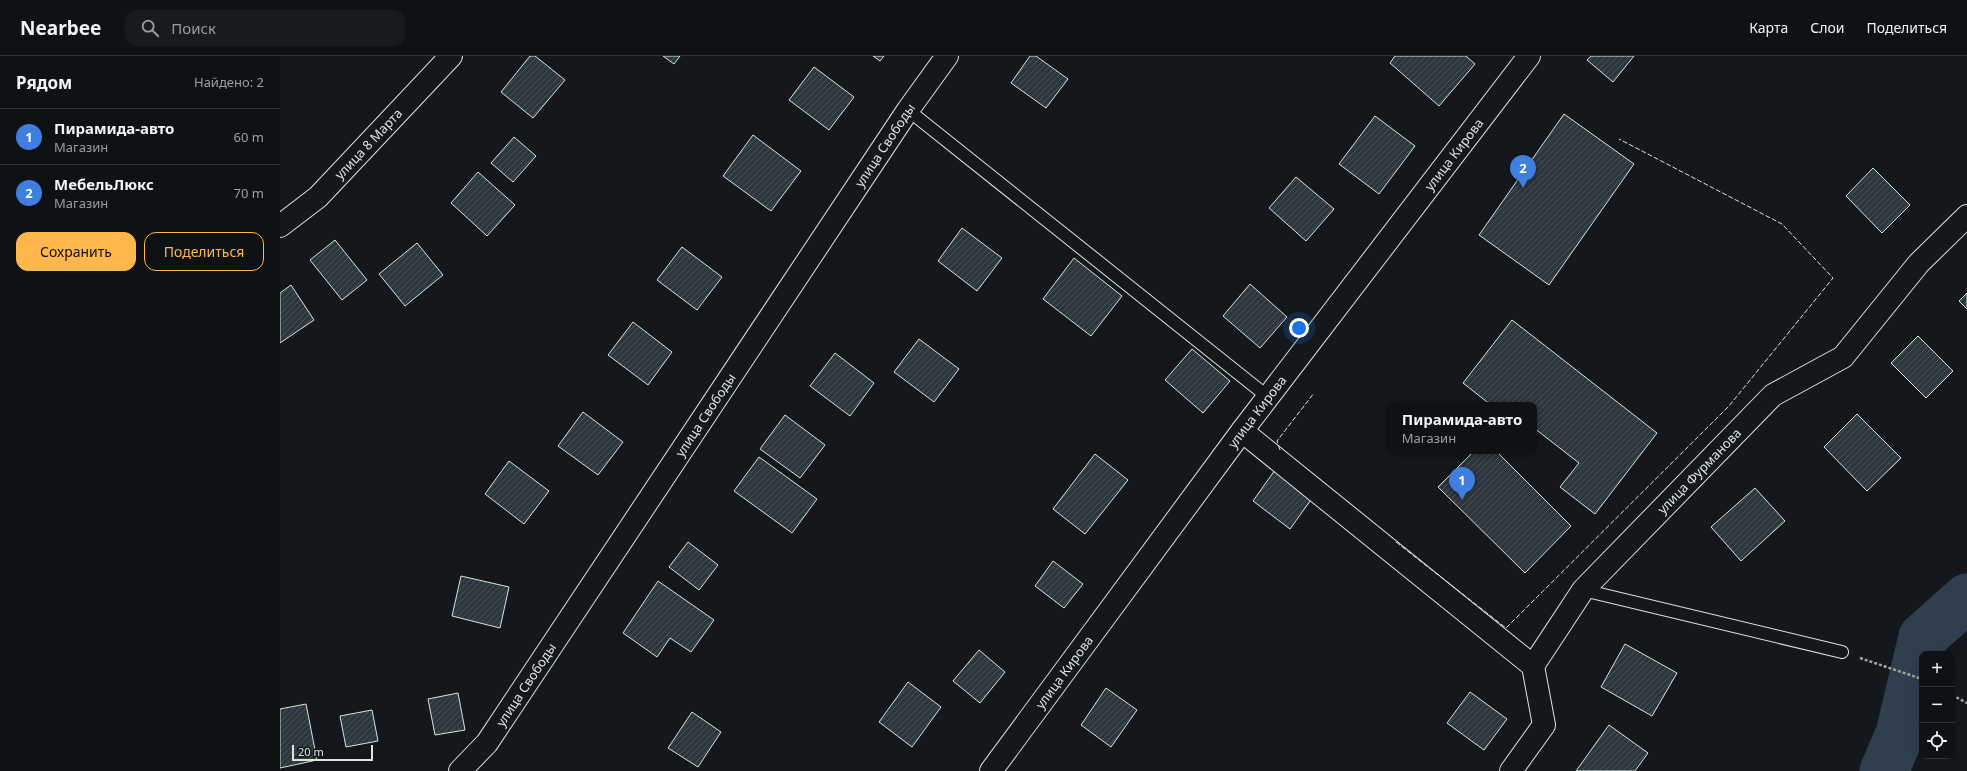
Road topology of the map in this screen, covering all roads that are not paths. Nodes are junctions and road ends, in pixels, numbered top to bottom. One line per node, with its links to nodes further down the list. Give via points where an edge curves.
1 (451, 56): 6 (street, улица 8 Марта, via 318,197)
2 (947, 56): 4 (street, улица Свободы)
3 (1529, 56): 7 (street, улица Кирова)
4 (908, 110): 7 (lane); 12 (street, улица Свободы, via 487,743)
5 (1967, 216): 9 (street, улица Фурманова, via 1919,264 1843,357 1773,395)
6 (280, 226)
7 (1268, 397): 8 (street, улица Кирова)
8 (1242, 431): 11 (street); 13 (street, улица Кирова)
9 (1584, 590): 10 (lane); 11 (street, улица Фурманова)
10 (1842, 652)
11 (1533, 666): 14 (street, via 1544,725)
12 (460, 771)
13 (991, 771)
14 (1511, 771)

